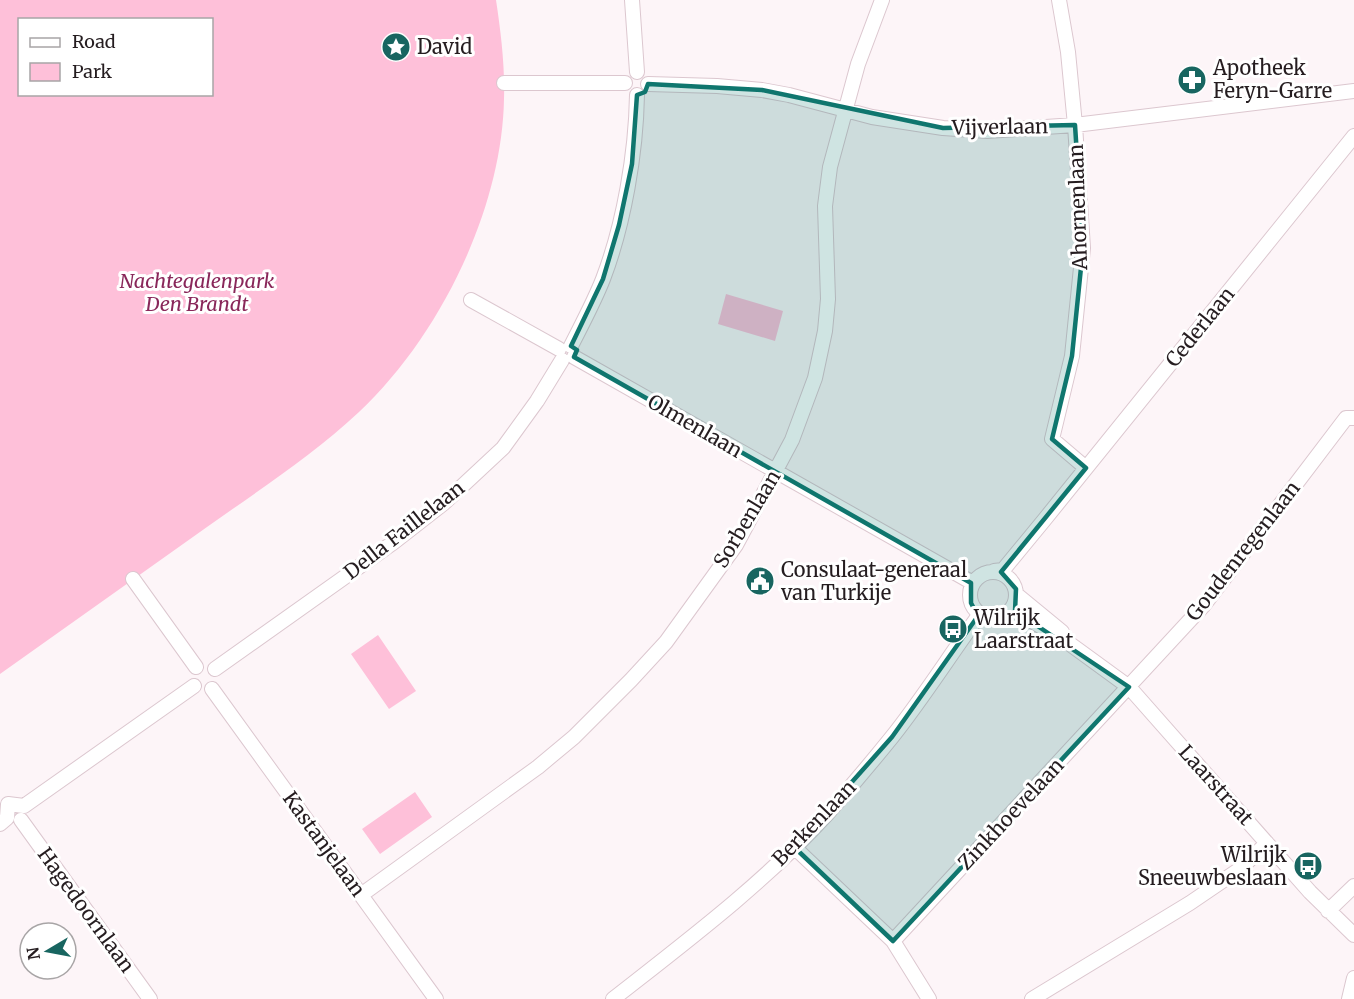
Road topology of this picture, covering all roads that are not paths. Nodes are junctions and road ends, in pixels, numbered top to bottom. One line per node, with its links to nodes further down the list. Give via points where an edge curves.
1 (632, 0): 4 (street)
2 (882, 0): 10 (street, Sorbenlaan)
3 (1059, 0): 11 (street, Ahornenlaan)
4 (637, 72): 6 (street, via 627,77); 7 (street, via 645,76)
5 (504, 83): 6 (street)
6 (625, 83): 9 (street)
7 (648, 84): 9 (street); 10 (street, Vijverlaan, via 762,90)
8 (1354, 92): 11 (street, Vijverlaan)
9 (637, 95): 14 (street, Della Faillelaan, via 632,164 619,225 603,279)
10 (844, 110): 11 (street, Vijverlaan, via 913,124 987,131); 17 (street, Sorbenlaan, via 825,206 825,332 806,407)
11 (1075, 125): 16 (street, Ahornenlaan, via 1083,248 1072,356 1052,439)
12 (1354, 136): 16 (street, Cederlaan)
13 (471, 300): 14 (street, Olmenlaan)
14 (567, 353): 17 (street, Olmenlaan); 28 (street, Della Faillelaan, via 503,448 444,503)
15 (1354, 418): 30 (street, Goudenregenlaan, via 1346,418 1204,605)
16 (1086, 468): 18 (street, Cederlaan)
17 (776, 472): 22 (street, Olmenlaan); 40 (street, Sorbenlaan, via 736,545 666,642 631,680 538,767)
18 (1045, 519): 19 (street, Cederlaan, via 1003,570); 21 (street, Cederlaan, via 1009,573)
19 (994, 572): 21 (street); 22 (street)
20 (133, 579): 27 (street)
21 (1010, 579): 23 (street)
22 (973, 583): 25 (street, via 970,597)
23 (1017, 595): 24 (street); 26 (street, Laarstraat, via 1060,628)
24 (1012, 609): 25 (street, via 993,619); 26 (street, Laarstraat)
25 (980, 614): 38 (street, Berkenlaan, via 892,737)
26 (1070, 644): 30 (street, Laarstraat)
27 (196, 667): 28 (street, via 206,664); 29 (street, via 191,677)
28 (215, 669): 31 (street, via 218,680)
29 (194, 686): 31 (street, via 202,691); 34 (street)
30 (1129, 687): 37 (street, Laarstraat); 43 (street, Zinkhoevelaan)
31 (212, 689): 40 (street, Kastanjelaan)
32 (0, 792): 33 (street)
33 (8, 804): 34 (street); 36 (street)
34 (24, 806): 35 (street)
35 (21, 820): 36 (street); 45 (street, Hagedoornlaan)
36 (3, 821)
37 (1268, 843): 41 (street, Laarstraat); 49 (street, via 1240,869)
38 (794, 847): 43 (street); 47 (street, Berkenlaan)
39 (1354, 886): 41 (street)
40 (361, 895): 46 (street, Kastanjelaan)
41 (1328, 911): 42 (street, Laarstraat)
42 (1353, 930)
43 (893, 941): 48 (street)
44 (1354, 978): 50 (street)
45 (150, 999)
46 (436, 999)
47 (613, 999)
48 (930, 999)
49 (1032, 999)
50 (1348, 999)

